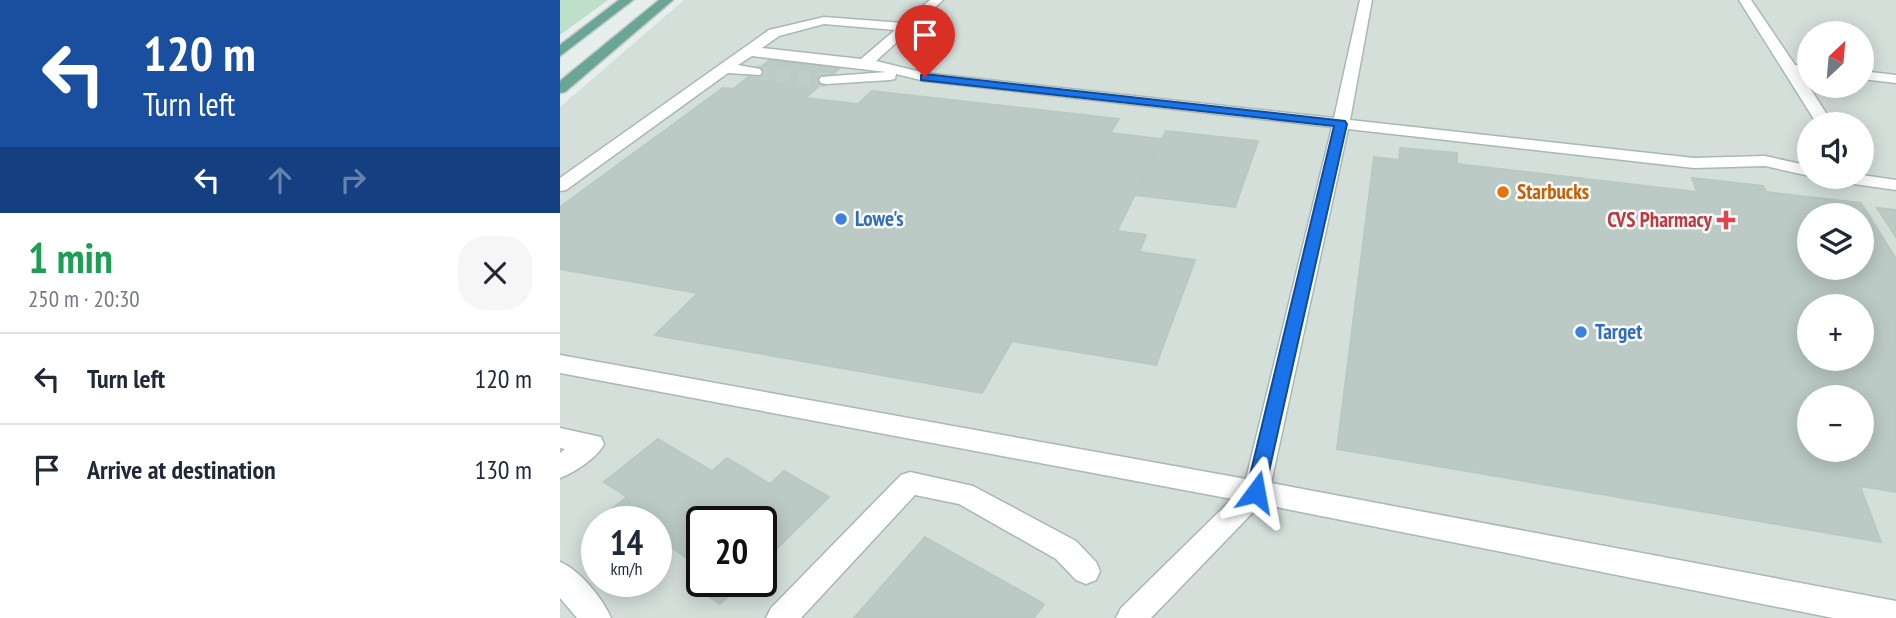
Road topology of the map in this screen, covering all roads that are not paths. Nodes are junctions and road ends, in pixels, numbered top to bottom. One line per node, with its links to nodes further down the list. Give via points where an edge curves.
1 (627, 0): 8 (main road)
2 (667, 0): 18 (main road)
3 (937, 0): 6 (lane)
4 (1366, 0): 20 (lane)
5 (1745, 0): 11 (lane)
6 (906, 27): 7 (lane, via 822,19 774,33); 9 (lane)
7 (748, 51): 9 (lane); 10 (lane)
8 (560, 52)
9 (865, 63): 14 (lane)
10 (724, 68): 13 (lane); 24 (lane)
11 (1790, 69): 12 (lane); 19 (lane)
12 (1797, 70)
13 (755, 72)
14 (915, 76): 17 (lane); 20 (lane)
15 (1874, 76): 16 (lane)
16 (1896, 79)
17 (826, 80)
18 (560, 89)
19 (1817, 112)
20 (1341, 124): 21 (lane, via 1694,163 1765,161); 28 (lane)
21 (1797, 168)
22 (1874, 181): 23 (lane)
23 (1896, 185)
24 (560, 186)
25 (560, 365): 28 (lane)
26 (560, 438): 27 (lane, via 592,444)
27 (560, 467)
28 (1256, 492): 31 (lane); 34 (lane)
29 (1086, 570): 33 (lane, via 1066,550 964,494 910,483)
30 (560, 576): 32 (lane)
31 (1896, 616)
32 (596, 618)
33 (781, 618)
34 (1131, 618)

